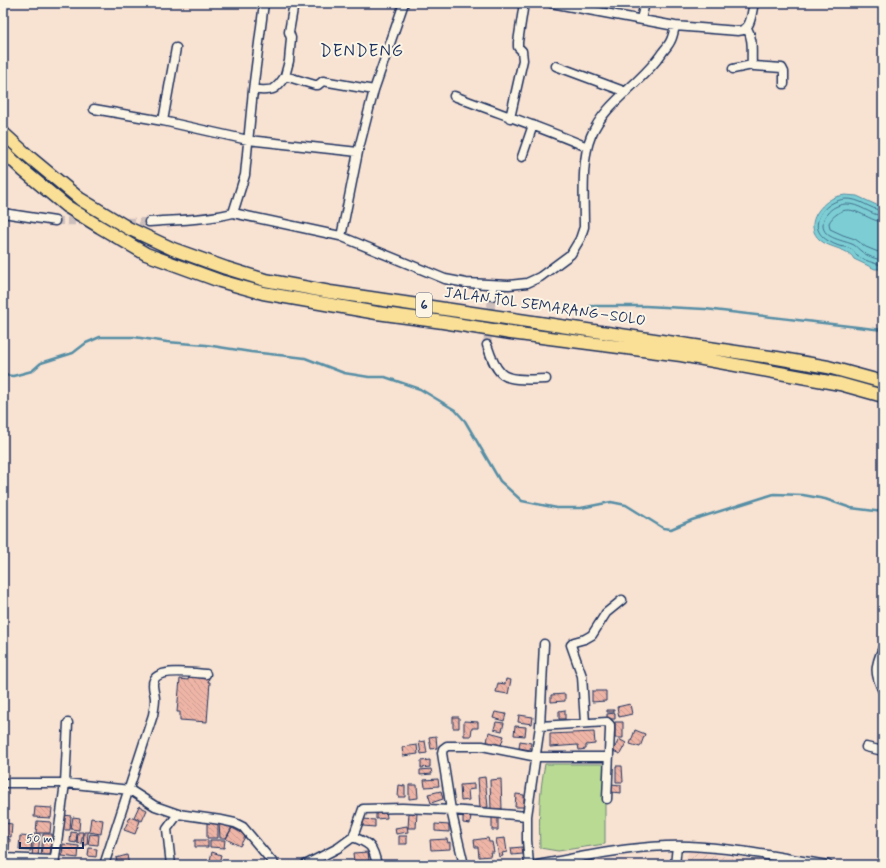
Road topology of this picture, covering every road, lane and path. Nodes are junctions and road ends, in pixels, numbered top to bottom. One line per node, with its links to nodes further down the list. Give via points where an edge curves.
1 (264, 3): 18 (street)
2 (294, 3): 16 (street, via 289,32 290,55)
3 (404, 3): 19 (street)
4 (524, 3): 23 (street, via 518,42 523,60)
5 (551, 3): 8 (street)
6 (645, 3): 9 (street)
7 (754, 3): 11 (street)
8 (582, 6): 9 (street)
9 (641, 19): 10 (street)
10 (675, 26): 11 (street, via 738,31); 20 (street, via 670,41 660,57)
11 (747, 28): 13 (street, via 752,42)
12 (176, 48): 24 (street)
13 (752, 65): 15 (street); 17 (street, via 782,68)
14 (556, 66): 20 (street)
15 (733, 69)
16 (285, 76): 18 (street, via 277,88); 19 (street, via 315,85 323,81)
17 (784, 84)
18 (253, 90): 27 (street)
19 (374, 90): 30 (street)
20 (626, 92): 28 (street, via 597,124)
21 (454, 96): 23 (street)
22 (94, 109): 24 (street)
23 (510, 118): 25 (street)
24 (163, 121): 27 (street)
25 (533, 125): 28 (street); 31 (street)
26 (3, 133): 41 (highway, JALAN TOL SEMARANG–SOLO / 6, via 80,199 128,228 173,249 265,280 330,292 777,358 828,367)
27 (248, 140): 30 (street); 33 (street, via 244,175)
28 (587, 147): 37 (street, via 584,227 570,254 528,283)
29 (3, 151): 42 (highway, JALAN TOL SEMARANG–SOLO / 6, via 66,206 146,254 220,281 263,293 377,313 689,357 840,384)
30 (358, 152): 36 (street)
31 (522, 157)
32 (3, 213): 34 (street)
33 (233, 213): 35 (street); 36 (street)
34 (55, 221)
35 (149, 222)
36 (340, 236): 37 (street, via 445,279)
37 (492, 285): 38 (street)
38 (492, 296)
39 (487, 345): 40 (street, via 504,376)
40 (546, 379)
41 (883, 382)
42 (883, 396)
43 (622, 600): 49 (street, via 606,614 592,635 571,645 582,676)
44 (544, 644): 50 (street)
45 (883, 648): 47 (street, via 877,661 876,672)
46 (206, 674): 57 (street, via 170,672 154,678 153,715)
47 (883, 691)
48 (68, 723): 55 (street)
49 (586, 723): 50 (street); 54 (street, via 607,722 610,725)
50 (540, 726): 53 (street)
51 (866, 747): 52 (street)
52 (883, 751)
53 (537, 758): 54 (street); 59 (street, via 482,746 447,746 442,753); 61 (street)
54 (609, 758): 58 (street)
55 (65, 782): 56 (street); 57 (street); 65 (street)
56 (3, 783)
57 (130, 790): 60 (street, via 155,806); 66 (street)
58 (607, 799)
59 (451, 810): 61 (street); 62 (street, via 363,809); 71 (street)
60 (178, 814): 67 (street, via 167,829); 68 (street, via 221,820 243,827)
61 (528, 816): 72 (street)
62 (353, 837): 69 (street); 70 (street, via 366,842 374,850)
63 (677, 846): 73 (street, via 654,846); 74 (street); 75 (street, via 707,847)
64 (3, 858): 65 (street)
65 (54, 863)
66 (104, 865)
67 (171, 865)
68 (274, 865)
69 (305, 865)
70 (377, 865)
71 (464, 865)
72 (529, 865)
73 (538, 865)
74 (675, 865)
75 (828, 865)

